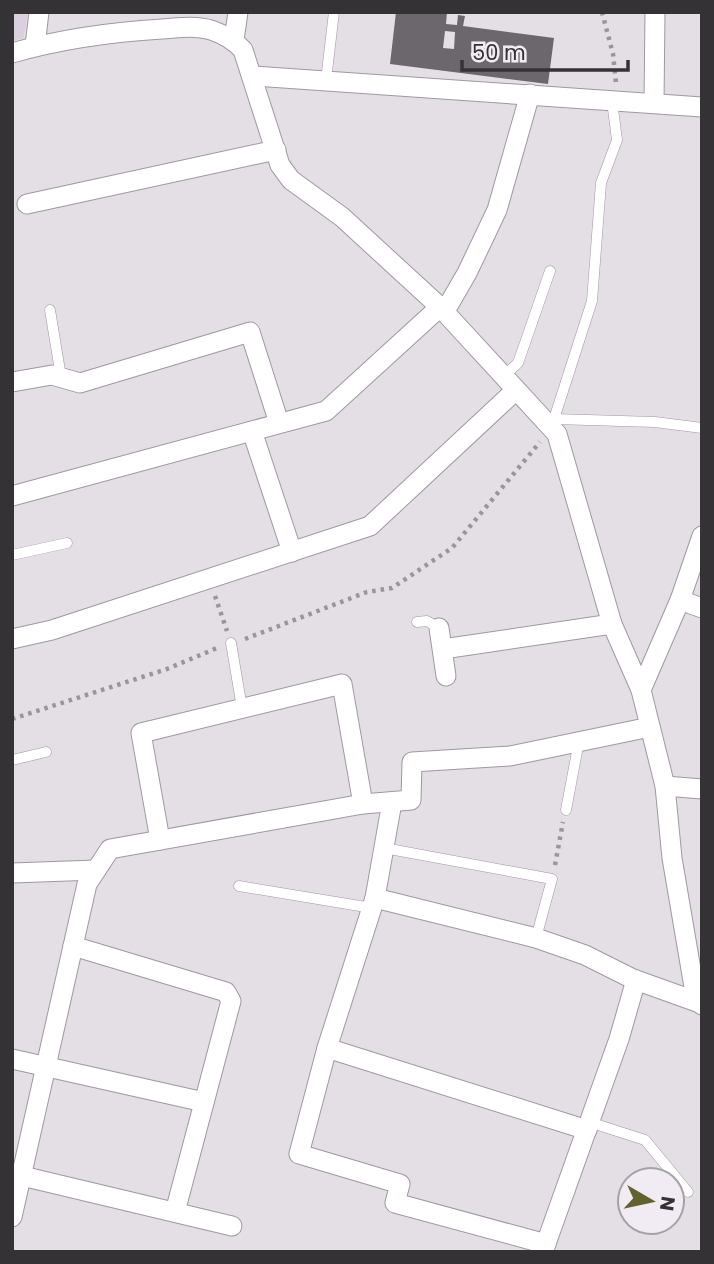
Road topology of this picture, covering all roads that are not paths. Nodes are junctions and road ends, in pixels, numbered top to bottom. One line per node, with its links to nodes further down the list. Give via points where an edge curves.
1 (39, 12): 6 (street)
2 (238, 12): 5 (street)
3 (334, 12): 9 (lane)
4 (656, 12): 12 (street)
5 (234, 40): 6 (street, via 195,27 127,31); 8 (street)
6 (35, 47): 7 (street)
7 (12, 53)
8 (253, 75): 9 (street); 14 (street)
9 (326, 80): 10 (street)
10 (530, 94): 11 (street); 17 (street, via 496,210 467,273)
11 (615, 101): 12 (street); 23 (lane, via 617,140 601,183 593,301)
12 (654, 103): 13 (street)
13 (702, 107)
14 (276, 150): 15 (street); 17 (street, via 291,180 342,217)
15 (27, 204)
16 (550, 271): 21 (lane)
17 (442, 309): 21 (street); 22 (street, via 326,411)
18 (50, 310): 19 (lane)
19 (61, 377): 20 (street); 22 (street, via 80,383 250,332)
20 (12, 382)
21 (510, 383): 23 (street); 29 (street, via 370,526)
22 (279, 423): 25 (street)
23 (552, 424): 24 (lane, via 655,422); 34 (street)
24 (702, 428)
25 (252, 431): 26 (street); 29 (street)
26 (12, 496)
27 (702, 536): 31 (street)
28 (67, 543): 30 (lane)
29 (292, 552): 36 (street)
30 (12, 555)
31 (680, 600): 32 (street); 40 (street)
32 (702, 608)
33 (418, 622): 35 (lane)
34 (612, 624): 38 (street); 40 (street)
35 (439, 628): 38 (street)
36 (12, 639)
37 (231, 643): 41 (lane)
38 (443, 649): 39 (street)
39 (446, 676)
40 (641, 690): 42 (street)
41 (242, 708): 49 (street, via 342,684); 51 (street, via 141,733)
42 (650, 727): 43 (street); 46 (street)
43 (579, 741): 48 (street, via 510,756 412,762 411,800); 50 (lane)
44 (46, 752): 45 (lane)
45 (12, 760)
46 (665, 786): 47 (street); 60 (street, via 672,858)
47 (702, 789)
48 (392, 802): 49 (street); 52 (street)
49 (363, 804): 51 (street)
50 (565, 810)
51 (160, 841): 53 (street, via 110,849)
52 (384, 848): 56 (street); 57 (lane, via 552,879)
53 (96, 870): 54 (street); 58 (street, via 86,884)
54 (12, 873)
55 (239, 886): 56 (lane)
56 (374, 903): 57 (street); 61 (street)
57 (536, 938): 59 (street)
58 (73, 946): 63 (street); 64 (street, via 226,992 231,1001)
59 (636, 980): 60 (street); 65 (street)
60 (701, 1004)
61 (327, 1048): 65 (street); 71 (street, via 299,1154 400,1184 395,1203)
62 (12, 1059): 63 (street)
63 (46, 1067): 64 (street); 66 (street)
64 (204, 1102): 68 (street)
65 (588, 1126): 67 (lane, via 645,1140); 71 (street)
66 (22, 1176): 68 (street); 69 (street)
67 (688, 1192)
68 (175, 1212): 70 (street)
69 (12, 1217)
70 (232, 1226)
71 (545, 1248)

